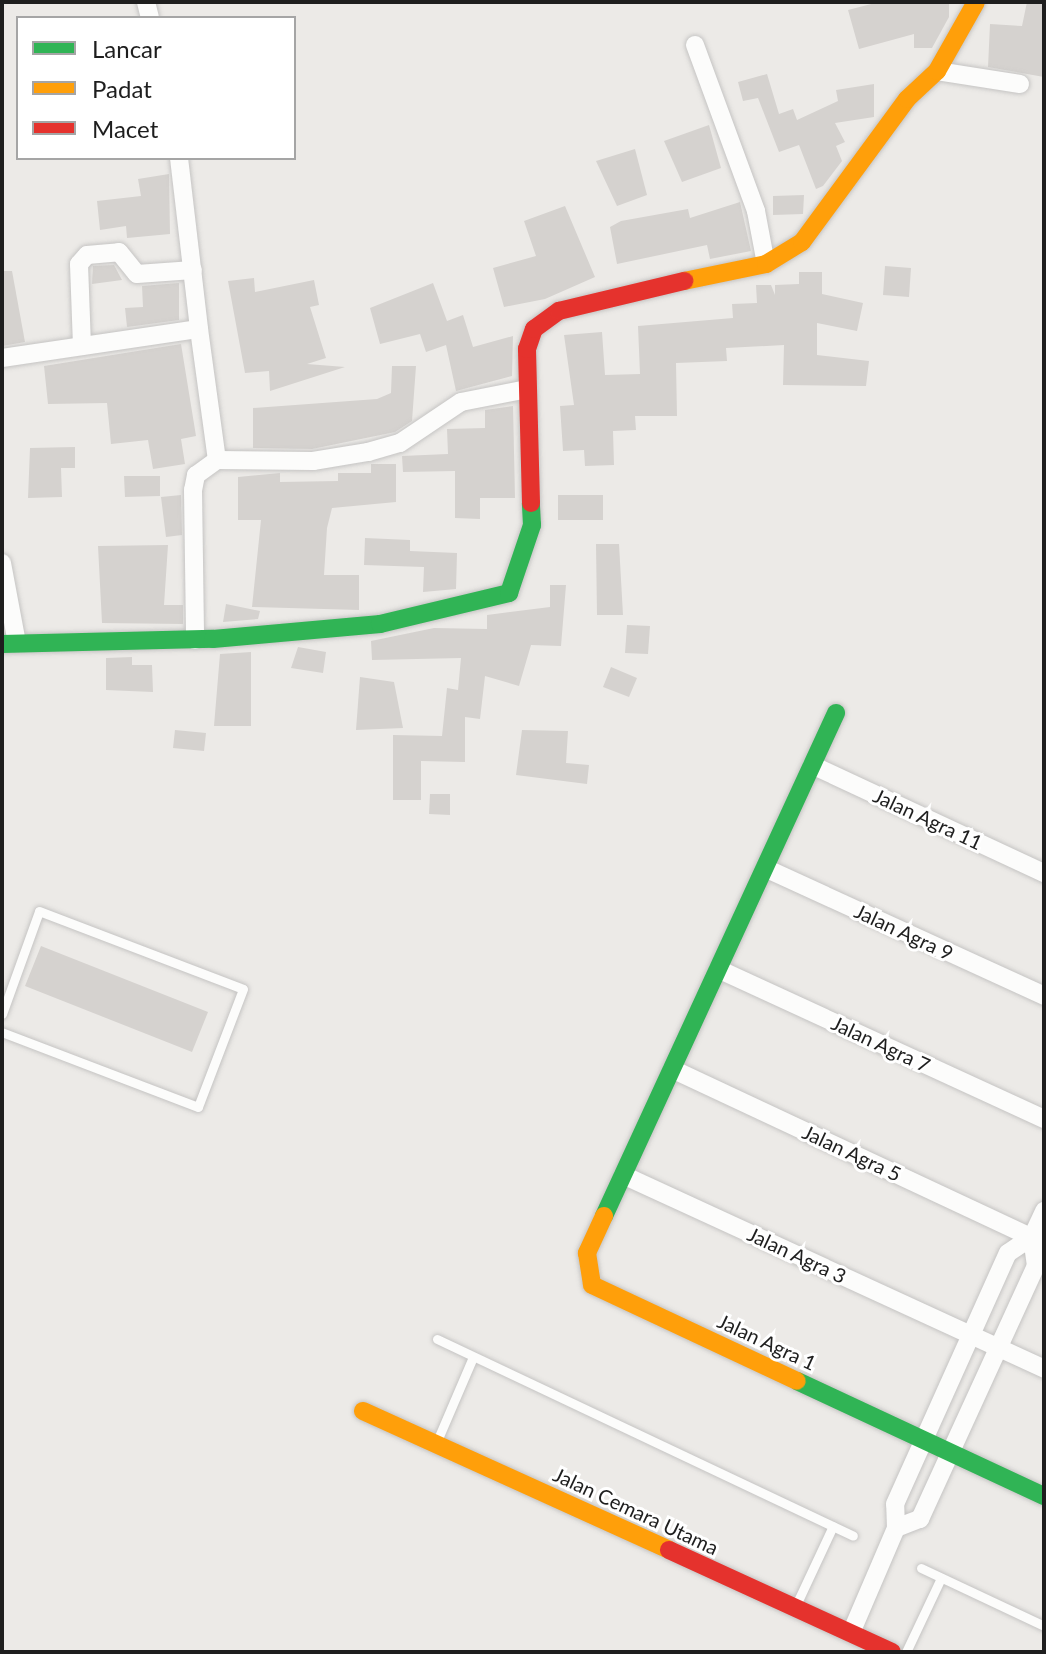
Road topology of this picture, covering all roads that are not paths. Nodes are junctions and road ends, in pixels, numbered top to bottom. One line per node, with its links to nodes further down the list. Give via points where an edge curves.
1 (976, 2): 3 (street)
2 (695, 45): 6 (street, via 756,211)
3 (937, 71): 4 (street); 6 (street, via 907,99 810,233)
4 (1020, 84)
5 (179, 160): 7 (street)
6 (766, 264): 11 (street, via 559,311 534,329)
7 (193, 270): 8 (street); 9 (street, via 137,274 119,252 87,255 79,264)
8 (199, 329): 9 (street); 12 (street)
9 (82, 346): 10 (street)
10 (2, 358)
11 (527, 389): 12 (street, via 461,402 400,443 368,452 313,461); 14 (street, via 532,525 509,593 380,624)
12 (217, 460): 14 (street, via 196,475 193,490)
13 (2, 563): 15 (street)
14 (195, 640): 15 (street)
15 (9, 644)
16 (836, 713): 17 (street)
17 (812, 765): 18 (street); 19 (street, Jalan Agra 11)
18 (765, 868): 20 (street); 21 (street, Jalan Agra 9)
19 (1044, 873)
20 (718, 969): 24 (street); 25 (street, Jalan Agra 7)
21 (1044, 996)
22 (2, 1014): 23 (lane, via 39,911 243,989 198,1107)
23 (2, 1032)
24 (672, 1069): 26 (street); 28 (street, Jalan Agra 5)
25 (1044, 1119)
26 (623, 1175): 29 (street, Jalan Agra 3); 35 (street, Jalan Agra 1, via 587,1253 592,1285)
27 (1044, 1211): 28 (street)
28 (1038, 1240): 29 (street, via 1008,1253); 31 (street, via 1036,1266)
29 (971, 1335): 31 (street, Jalan Agra 3); 35 (street)
30 (437, 1339): 32 (lane)
31 (999, 1348): 33 (street, Jalan Agra 3); 37 (street)
32 (473, 1357): 36 (lane); 39 (lane)
33 (1044, 1369)
34 (363, 1411): 36 (street, Jalan Cemara Utama)
35 (924, 1440): 37 (street, Jalan Agra 1); 40 (street, via 895,1504)
36 (436, 1444): 44 (street, Jalan Cemara Utama)
37 (951, 1453): 38 (street, Jalan Agra 1); 40 (street, via 920,1519)
38 (1044, 1496)
39 (833, 1526): 41 (lane); 44 (lane)
40 (896, 1528): 46 (street)
41 (853, 1536)
42 (921, 1568): 43 (lane)
43 (941, 1578): 45 (lane); 48 (lane)
44 (795, 1608): 46 (street, Jalan Cemara Utama)
45 (1044, 1626)
46 (851, 1633): 47 (street, Jalan Cemara Utama)
47 (892, 1652)
48 (906, 1652)

